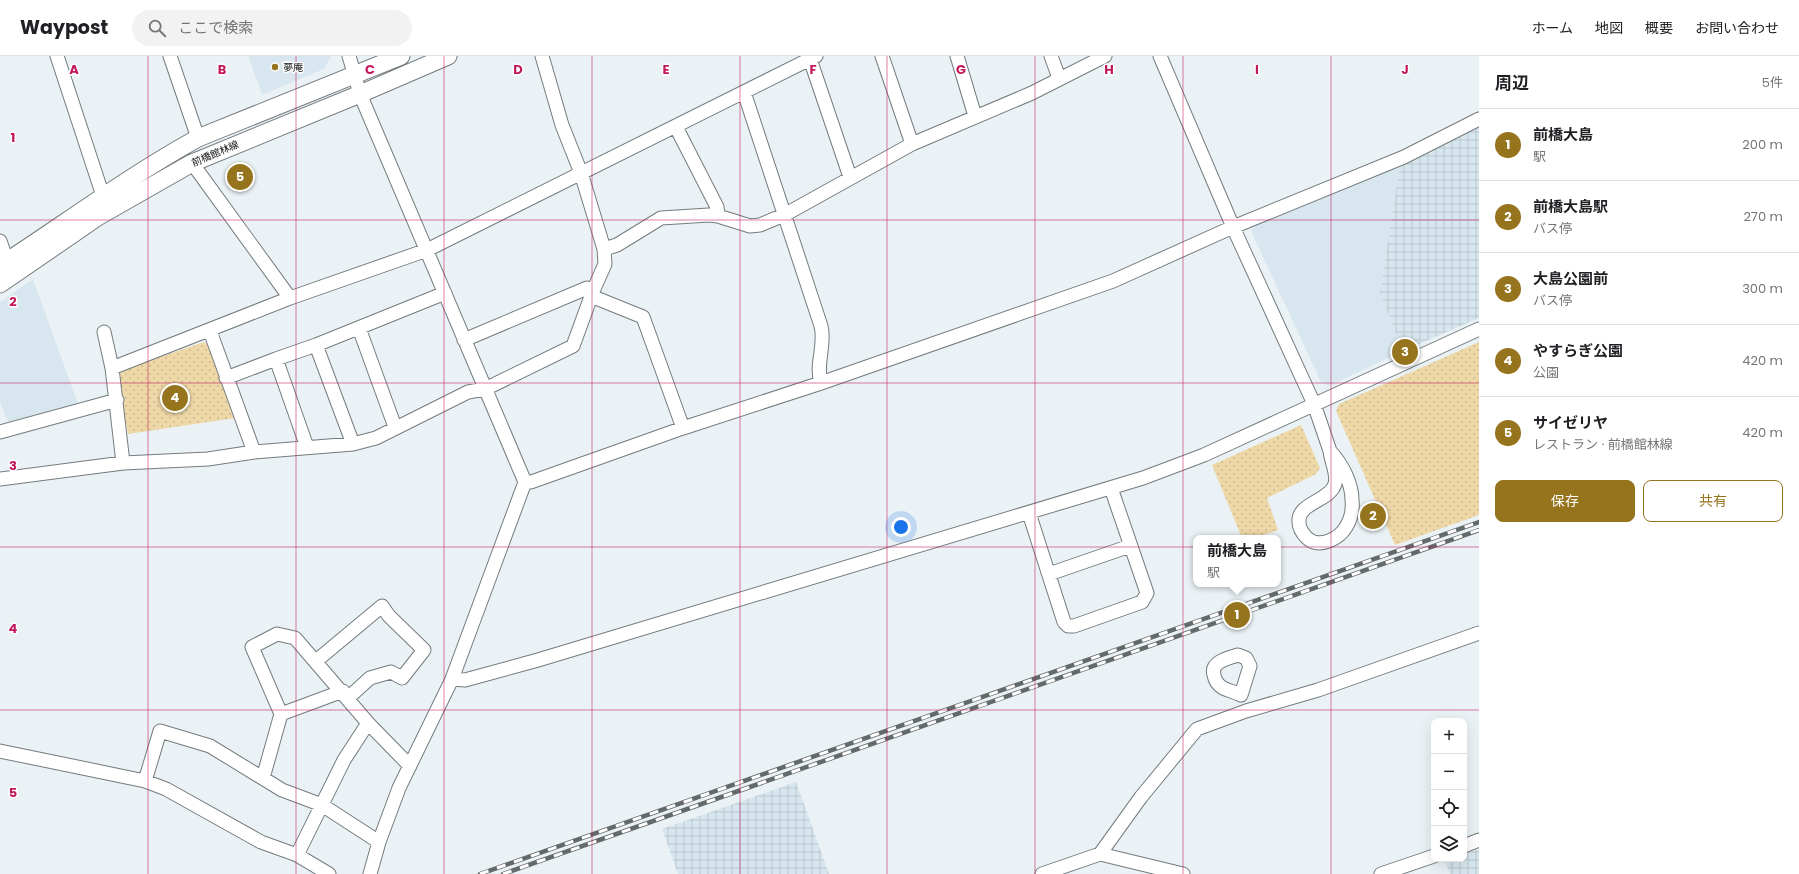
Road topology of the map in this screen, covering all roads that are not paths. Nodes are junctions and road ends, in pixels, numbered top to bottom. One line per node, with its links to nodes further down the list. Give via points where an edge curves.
1 (57, 56): 25 (street)
2 (170, 56): 20 (street)
3 (349, 56): 13 (street)
4 (401, 56): 13 (main road, 前橋館林線)
5 (448, 56): 16 (main road, 前橋館林線)
6 (542, 56): 23 (street, via 562,125)
7 (882, 56): 21 (street)
8 (957, 56): 17 (street)
9 (1051, 56): 14 (street)
10 (1105, 56): 14 (street)
11 (1160, 56): 28 (street)
12 (811, 57): 15 (street); 24 (street)
13 (355, 75): 16 (street); 20 (main road, 前橋館林線)
14 (1059, 78): 17 (street, via 1032,93)
15 (744, 92): 19 (street); 26 (street)
16 (360, 94): 22 (main road, 前橋館林線); 31 (street)
17 (975, 116): 21 (street)
18 (1479, 119): 28 (street, via 1404,157)
19 (676, 127): 23 (street); 27 (street, via 717,207)
20 (198, 138): 25 (main road, 前橋館林線)
21 (912, 144): 24 (street)
22 (192, 163): 33 (main road, 前橋館林線, via 99,216); 36 (street)
23 (581, 173): 30 (street); 31 (street)
24 (850, 178): 26 (street)
25 (103, 196): 32 (main road, 前橋館林線)
26 (786, 214): 27 (street, via 753,226); 46 (street, via 822,326 818,372)
27 (718, 216): 30 (street, via 661,218 617,245)
28 (1233, 227): 46 (street, via 1113,281); 49 (street)
29 (0, 241): 32 (street)
30 (604, 249): 35 (street, via 606,264)
31 (427, 250): 34 (street); 36 (street)
32 (3, 263)
33 (0, 284)
34 (445, 293): 37 (street); 41 (street)
35 (592, 293): 41 (street, via 587,288); 47 (street, via 573,346); 51 (street, via 643,316)
36 (290, 298): 39 (street)
37 (359, 328): 42 (street); 50 (street)
38 (1479, 329): 49 (street)
39 (210, 331): 44 (street); 45 (street)
40 (104, 332): 44 (street)
41 (464, 340): 47 (street)
42 (316, 345): 43 (street); 53 (street)
43 (276, 358): 45 (street); 54 (street)
44 (112, 368): 48 (street)
45 (226, 378): 55 (street)
46 (821, 383): 51 (street)
47 (485, 389): 50 (street, via 468,392); 59 (street)
48 (117, 400): 52 (street); 57 (street)
49 (1314, 404): 56 (street); 60 (street, via 1204,455)
50 (395, 427): 53 (street, via 376,438)
51 (682, 428): 59 (street)
52 (0, 432)
53 (353, 444): 54 (street)
54 (307, 448): 55 (street)
55 (254, 452): 57 (street, via 208,459)
56 (1330, 452): 56 (street, via 1338,459 1350,485 1351,515 1346,527 1337,536 1326,542 1316,542 1305,536 1299,518 1305,509 1333,490 1336,478)
57 (123, 463): 58 (street)
58 (0, 479)
59 (525, 482): 66 (street)
60 (1110, 488): 61 (street); 62 (street)
61 (1029, 513): 63 (street); 66 (street, via 546,658 465,680)
62 (1130, 546): 63 (street); 63 (street, via 1147,590 1145,600 1074,626 1068,626 1064,622)
63 (1049, 574)
64 (1479, 633): 69 (street, via 1318,690)
65 (316, 661): 67 (street); 67 (street, via 382,606 424,650 402,678 390,672 370,678); 70 (street, via 295,638 277,634 252,648)
66 (452, 679): 73 (street)
67 (345, 694): 70 (street); 71 (street)
68 (1241, 695): 69 (street)
69 (1246, 711): 80 (street, via 1197,729 1141,797)
70 (281, 714): 74 (street)
71 (368, 723): 73 (street); 76 (street, via 344,760)
72 (0, 751): 75 (street)
73 (410, 766): 78 (street)
74 (263, 778): 75 (street, via 210,746 160,731); 76 (street, via 282,790)
75 (145, 781): 81 (street, via 166,789 261,842)
76 (322, 805): 78 (street); 81 (street)
77 (1479, 840): 79 (street)
78 (379, 842): 84 (street)
79 (1467, 845)
80 (1100, 854): 85 (street); 86 (street)
81 (297, 855): 83 (street)
82 (1431, 857): 87 (street)
83 (329, 874)
84 (370, 874)
85 (1042, 874)
86 (1183, 874)
87 (1381, 874)

